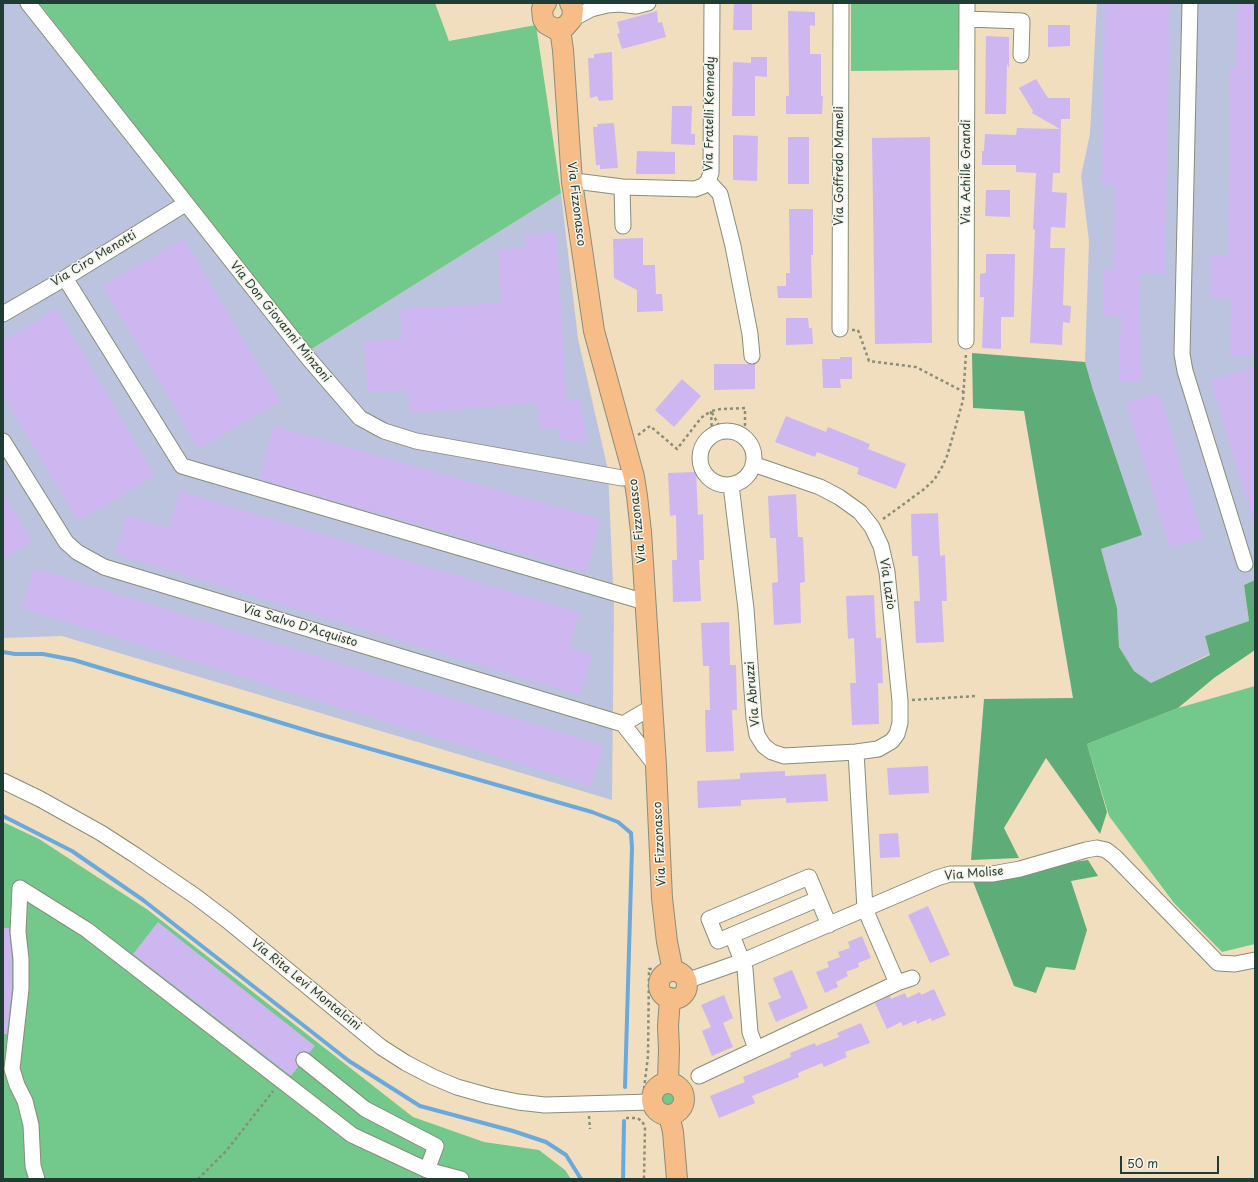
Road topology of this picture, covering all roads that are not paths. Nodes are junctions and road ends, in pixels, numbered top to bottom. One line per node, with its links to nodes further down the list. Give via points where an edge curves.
1 (28, 3): 14 (street, Via Don Giovanni Minzoni)
2 (546, 3): 8 (main road, via 542,8 543,19 550,27)
3 (648, 3): 8 (street, via 636,6 607,4)
4 (712, 3): 11 (street, Via Fratelli Kennedy, via 711,173)
5 (842, 3): 18 (street, Via Goffredo Mameli)
6 (968, 3): 9 (street, Via Achille Grandi)
7 (1190, 3): 25 (street, via 1182,354 1185,371)
8 (567, 17): 12 (main road, Via Fizzonasco, via 563,50)
9 (967, 19): 10 (street, via 1022,21); 19 (street, Via Achille Grandi)
10 (1021, 55)
11 (708, 181): 13 (street, Via Fratelli Kennedy, via 703,186 695,188); 20 (street, via 720,194 750,334)
12 (572, 182): 13 (street, Via Fratelli Kennedy); 23 (main road, Via Fizzonasco, via 594,331)
13 (622, 187): 15 (street)
14 (185, 204): 16 (street, Via Ciro Menotti); 23 (street, Via Don Giovanni Minzoni, via 309,360 360,418 384,431 416,441 622,478)
15 (623, 226)
16 (65, 278): 17 (street, Via Ciro Menotti); 26 (street, via 182,466)
17 (5, 310)
18 (840, 329)
19 (966, 341)
20 (752, 356)
21 (3, 441): 28 (street, Via Salvo D'Acquisto, via 66,542 77,552 104,567)
22 (753, 464): 24 (street, via 749,474); 24 (street, via 752,449 742,436 733,432 717,433 704,442 700,452 703,472 711,480); 29 (street, Via Lazio, via 820,487 839,497 860,512 872,526 881,546 887,572 900,723 892,741 878,749)
23 (634, 477): 26 (main road, Via Fizzonasco, via 641,532)
24 (731, 485): 29 (street, Via Abruzzi, via 746,609 757,735 764,746 784,756)
25 (1245, 564)
26 (645, 602): 27 (main road, Via Fizzonasco)
27 (652, 707): 28 (street); 30 (main road, Via Fizzonasco)
28 (623, 724): 30 (street)
29 (856, 752): 33 (street)
30 (656, 766): 38 (main road, Via Fizzonasco, via 662,898 667,942)
31 (3, 781): 45 (street, Via Rita Levi Montalcini, via 100,833 195,896 381,1046 433,1077 457,1087 518,1102 545,1104)
32 (818, 899): 34 (street); 35 (street); 35 (street, via 809,877 708,919 718,941)
33 (865, 909): 34 (street, Via Molise); 36 (street, Via Molise, via 950,874 992,874 1097,848 1106,850 1115,857 1218,963 1235,964); 40 (street)
34 (829, 924): 37 (street, Via Molise)
35 (732, 935): 37 (street)
36 (1255, 960)
37 (743, 961): 38 (street, Via Molise); 41 (street, via 747,979 750,1032)
38 (680, 976): 44 (main road, via 664,974 659,982 660,990 670,998)
39 (912, 978): 40 (street)
40 (897, 983): 41 (street)
41 (756, 1049): 43 (street)
42 (304, 1060): 47 (street, via 365,1109 436,1146)
43 (699, 1076)
44 (668, 1082): 45 (main road, via 659,1085 651,1097); 46 (main road, via 674,1083 682,1090 684,1101 679,1111)
45 (644, 1099): 46 (main road, via 656,1110)
46 (669, 1115): 50 (main road)
47 (427, 1170): 48 (street, via 352,1135 88,930 20,888 18,932 21,989 12,1069 25,1101 31,1125 33,1166); 49 (street)
48 (37, 1179)
49 (461, 1179)
50 (677, 1179)

